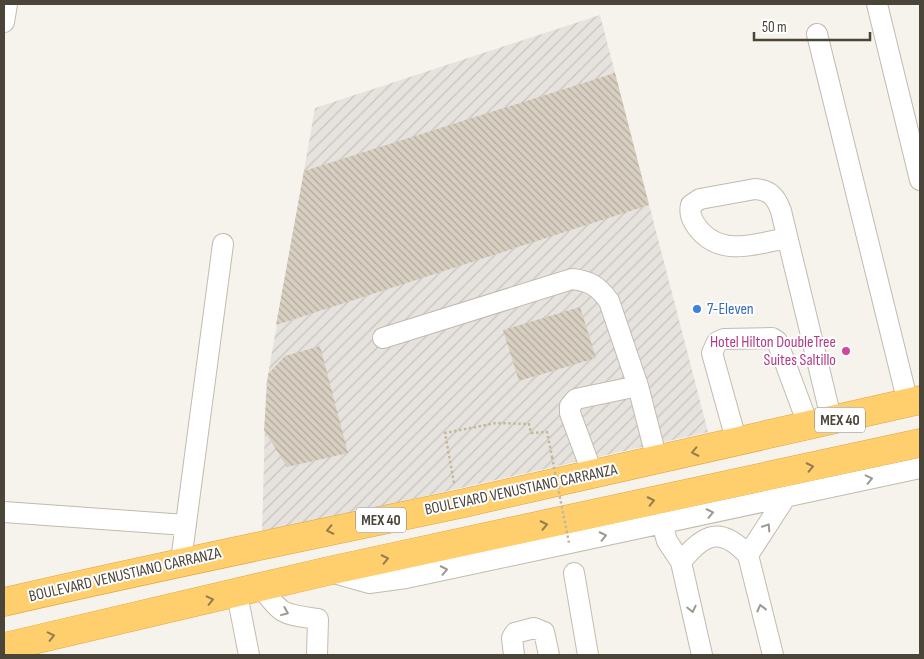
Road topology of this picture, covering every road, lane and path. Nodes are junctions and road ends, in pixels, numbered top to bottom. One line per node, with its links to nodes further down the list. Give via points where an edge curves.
1 (7, 4): 3 (street)
2 (877, 4): 5 (street)
3 (4, 22)
4 (816, 34): 10 (street)
5 (920, 180)
6 (787, 238): 6 (street, via 777,200 763,190 700,199 691,205 692,220 700,230 724,246 745,247); 11 (street)
7 (223, 244): 21 (street)
8 (383, 338): 9 (street, via 572,279 590,282 609,301)
9 (638, 386): 14 (street); 16 (street, via 576,399 570,406)
10 (914, 401): 11 (highway, BOULEVARD VENUSTIANO CARRANZA / MEX 40)
11 (821, 424): 12 (highway, BOULEVARD VENUSTIANO CARRANZA / MEX 40); 12 (street, via 777,341 772,338 724,339 717,342 712,354)
12 (737, 443): 14 (highway, BOULEVARD VENUSTIANO CARRANZA / MEX 40, one-way to 14)
13 (920, 443): 26 (highway, MEX 40, one-way to 13)
14 (657, 460): 16 (highway, BOULEVARD VENUSTIANO CARRANZA / MEX 40)
15 (920, 468): 17 (street, one-way to 15)
16 (593, 474): 18 (highway, BOULEVARD VENUSTIANO CARRANZA / MEX 40)
17 (786, 498): 20 (street, one-way to 17); 23 (street, one-way to 17)
18 (457, 504): 22 (path, bridge, via 445,433 496,423 528,424 531,433 548,432); 24 (highway, BOULEVARD VENUSTIANO CARRANZA / MEX 40, one-way to 24)
19 (4, 512): 21 (street)
20 (662, 524): 25 (street, via 670,546); 26 (street, one-way to 20, via 369,583 406,578)
21 (186, 525): 24 (street)
22 (569, 543)
23 (748, 555): 25 (street, via 736,542 715,536 693,547); 37 (street, one-way to 23)
24 (181, 561): 29 (highway, BOULEVARD VENUSTIANO CARRANZA / MEX 40)
25 (681, 562): 36 (street, one-way to 36)
26 (328, 571): 28 (highway, MEX 40)
27 (574, 573): 35 (street)
28 (250, 591): 30 (highway, MEX 40, one-way to 28); 31 (street); 32 (street, one-way to 32, via 286,614 318,619)
29 (4, 602)
30 (18, 648)
31 (249, 655)
32 (317, 655)
33 (514, 655): 34 (street, via 512,638 515,633 534,628 544,632)
34 (549, 655)
35 (588, 655)
36 (702, 655)
37 (773, 655)

